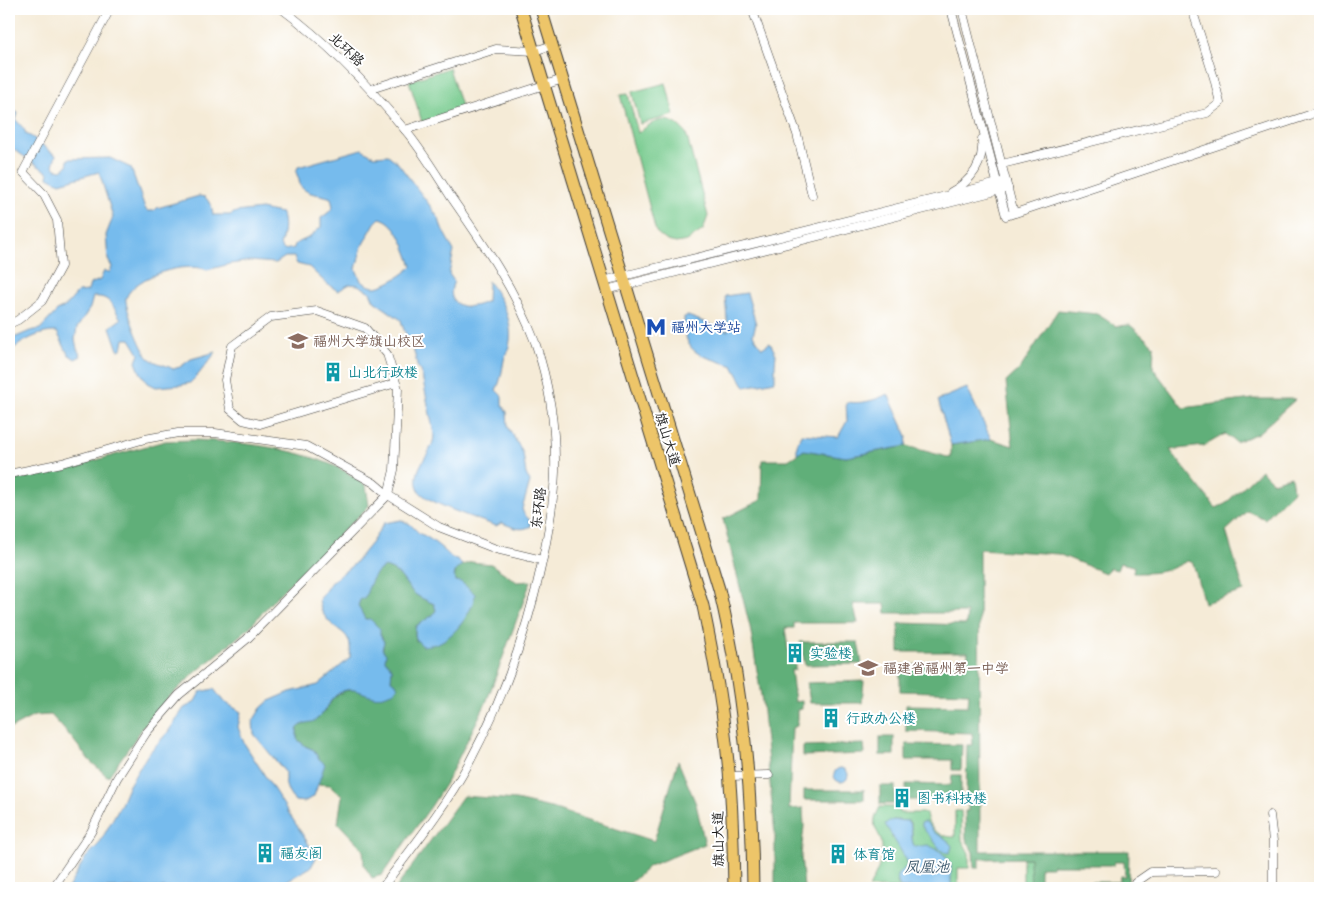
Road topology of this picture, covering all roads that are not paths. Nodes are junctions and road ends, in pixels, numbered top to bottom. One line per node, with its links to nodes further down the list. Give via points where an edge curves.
1 (110, 9): 25 (street, via 23,172 43,193 58,220 61,266 42,301)
2 (282, 9): 13 (street, 北环路)
3 (521, 9): 10 (highway, 旗山大道)
4 (541, 9): 9 (highway, 旗山大道)
5 (752, 9): 20 (street, via 797,134)
6 (951, 9): 15 (street)
7 (962, 9): 17 (street)
8 (1192, 9): 17 (street, via 1220,102 1207,113)
9 (552, 45): 10 (street); 11 (highway, 旗山大道)
10 (534, 50): 12 (highway, 旗山大道); 13 (street, via 496,49)
11 (563, 78): 12 (street); 23 (highway, 旗山大道)
12 (544, 84): 16 (street); 24 (highway, 旗山大道)
13 (371, 88): 16 (street, 北环路)
14 (1320, 110): 22 (street)
15 (979, 114): 19 (street); 21 (street, via 982,144 979,164 966,182)
16 (405, 130): 29 (street, 东环路, via 490,253 516,298 535,342 545,377 553,428 555,471 551,519)
17 (1002, 164): 18 (street)
18 (1007, 185): 19 (street); 22 (street)
19 (998, 187): 21 (street); 22 (street, via 1006,216); 23 (street)
20 (812, 195)
21 (939, 198): 23 (street)
22 (1014, 213)
23 (624, 281): 24 (street); 32 (highway, 旗山大道, via 719,589 737,680)
24 (605, 286): 31 (highway, 旗山大道, via 703,606 720,694)
25 (9, 324)
26 (396, 383): 26 (street, via 387,354 366,328 317,311 271,317 232,346 225,380 230,409 243,420 260,424); 28 (street, via 394,470)
27 (9, 474): 28 (street, via 62,463 145,439 178,433 215,433 306,446 374,483)
28 (388, 495): 29 (street, via 439,526 496,549); 35 (street, via 247,639 179,695 117,778 91,832)
29 (542, 560): 36 (street, 东环路, via 520,647 491,719 441,807)
30 (770, 775): 32 (street)
31 (730, 776): 32 (street); 37 (highway, 旗山大道)
32 (749, 776): 38 (highway, 旗山大道)
33 (1270, 815): 40 (street)
34 (1216, 871): 39 (street, via 1151,872 1135,883)
35 (53, 888)
36 (382, 888)
37 (734, 888)
38 (753, 888)
39 (1135, 888)
40 (1273, 888)

